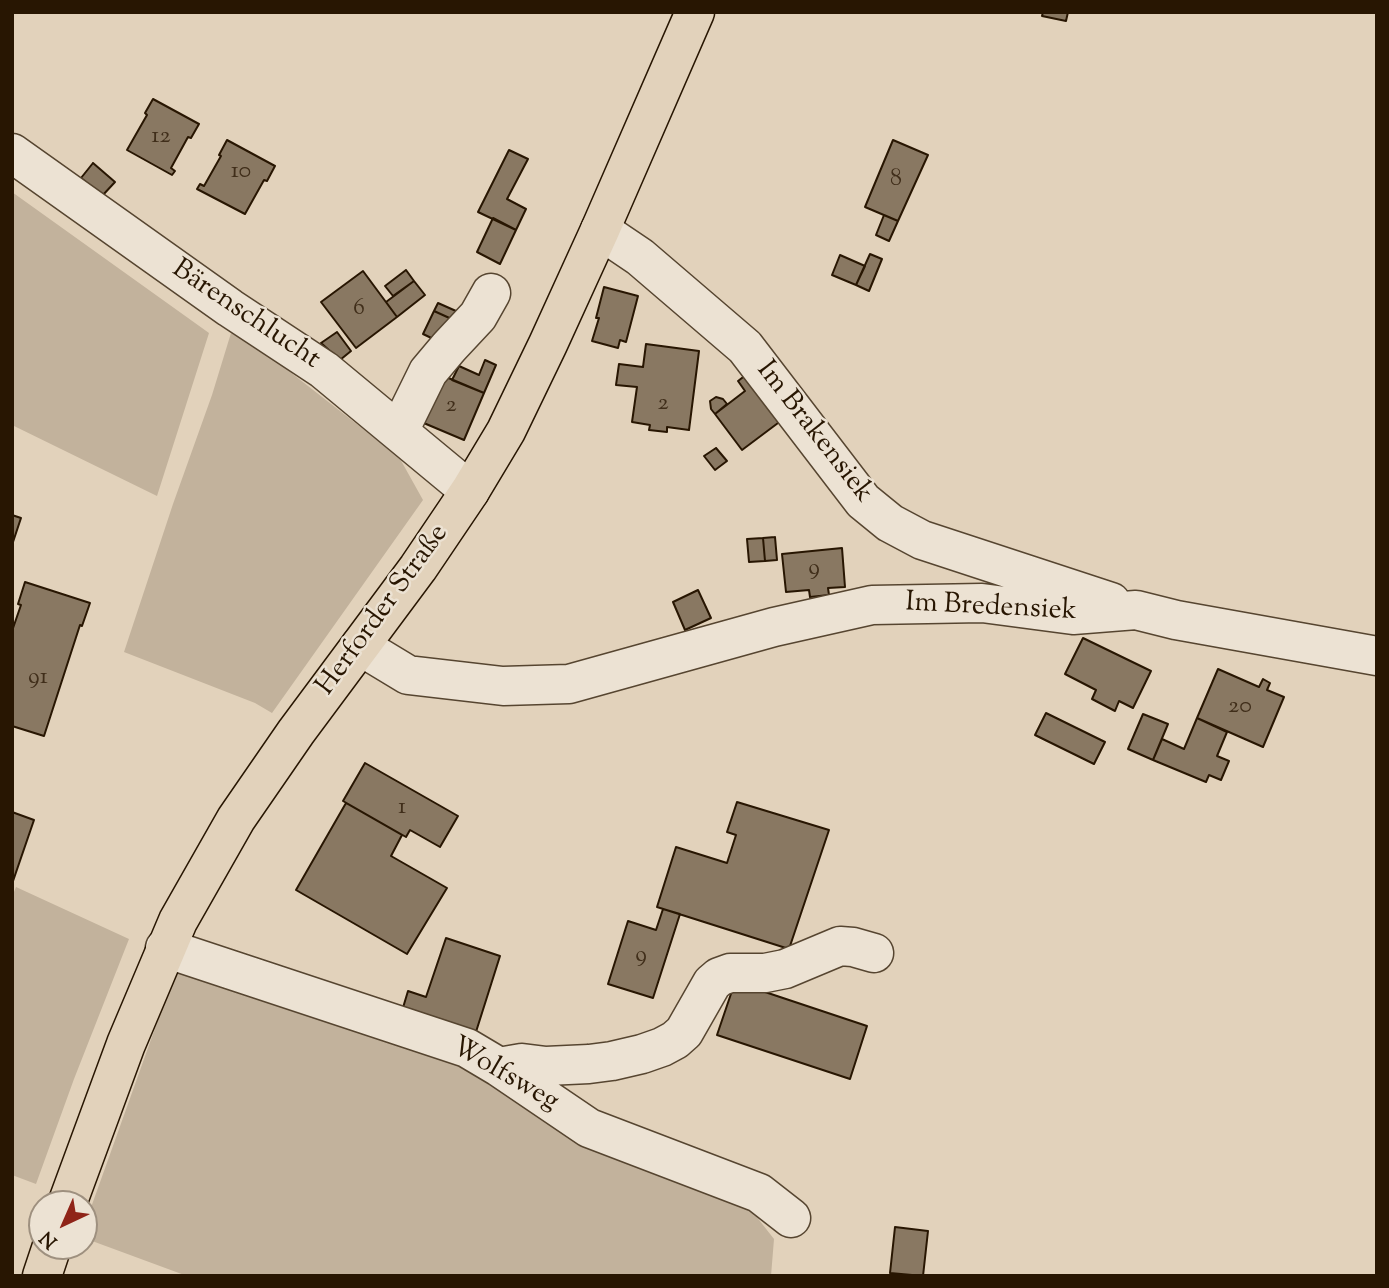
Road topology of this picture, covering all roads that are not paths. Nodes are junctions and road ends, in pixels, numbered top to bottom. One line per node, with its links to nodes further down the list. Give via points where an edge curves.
1 (695, 12): 3 (main road, Herforder Straße)
2 (12, 153): 5 (street, Bärenschlucht, via 324,370)
3 (600, 230): 6 (main road, Herforder Straße, via 506,431); 7 (street, Im Brakensiek, via 640,257 745,347 863,501 890,523 922,540)
4 (491, 293): 5 (street, via 478,316 428,372)
5 (399, 432): 6 (street, Bärenschlucht)
6 (470, 491): 8 (main road, Herforder Straße)
7 (1136, 610): 8 (street, Im Bredensiek, via 1073,615 982,603 872,605 569,684 503,686 408,675); 9 (street, Im Bredensiek)
8 (360, 646): 10 (main road, Herforder Straße, via 236,819)
9 (1377, 656)
10 (165, 948): 12 (street, Wolfsweg, via 467,1048); 13 (main road, Herforder Straße)
11 (874, 953): 12 (street, via 840,946 785,969 719,977 684,1032 642,1054 589,1064)
12 (499, 1067): 14 (street, Wolfsweg, via 589,1128 759,1193)
13 (72, 1190)
14 (791, 1218)

